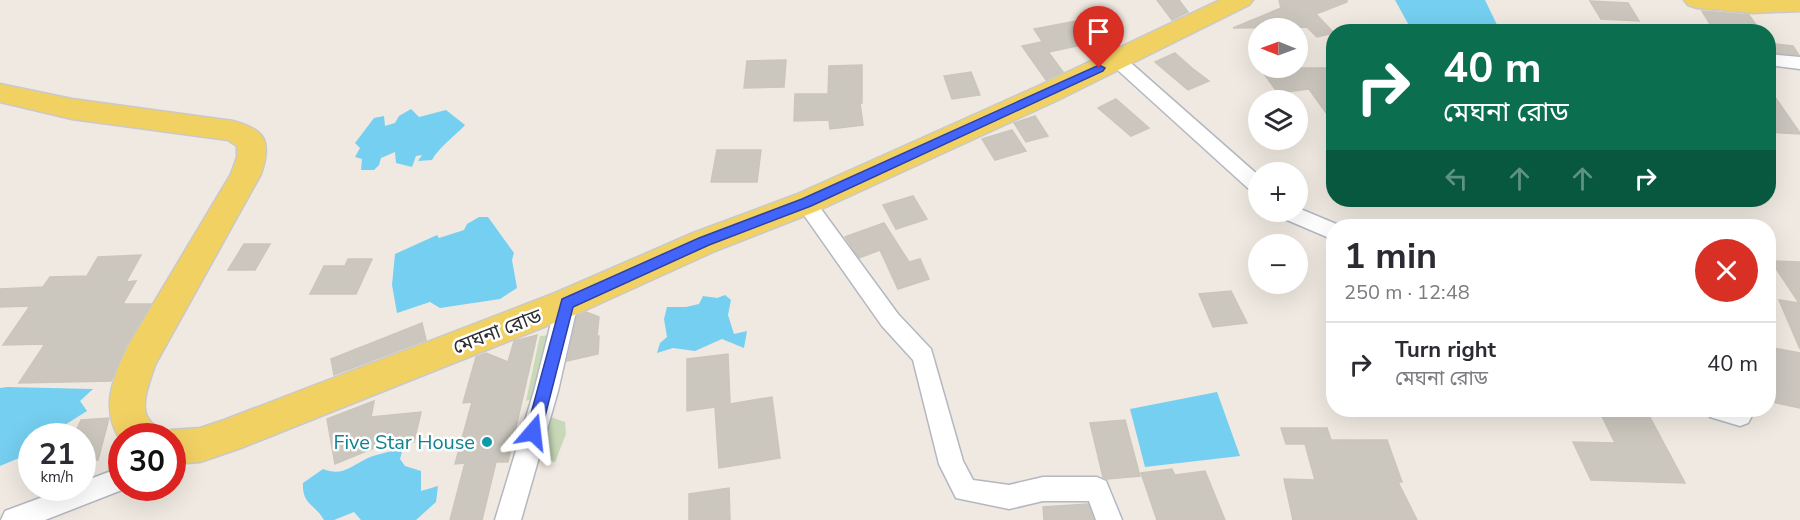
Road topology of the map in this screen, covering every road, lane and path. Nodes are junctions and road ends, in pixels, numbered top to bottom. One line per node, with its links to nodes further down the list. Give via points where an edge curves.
1 (1240, 0): 4 (main road, মেঘনা রোড)
2 (1697, 0): 3 (main road)
3 (1799, 3)
4 (1117, 60): 8 (street); 9 (main road, মেঘনা রোড)
5 (1776, 60): 6 (street)
6 (1800, 63)
7 (0, 93): 13 (main road, via 72,110 233,131 252,143 246,174 141,356 128,399)
8 (1248, 177)
9 (806, 203): 12 (main road, মেঘনা রোড, via 704,242); 18 (street, via 890,320 923,356 951,464 965,490 1009,497 1043,489 1097,489)
10 (1308, 221): 11 (street)
11 (1326, 229)
12 (567, 303): 14 (main road, মেঘনা রোড); 17 (street)
13 (130, 423)
14 (186, 448)
15 (108, 483): 16 (street)
16 (14, 520)
17 (508, 520)
18 (1109, 520)

